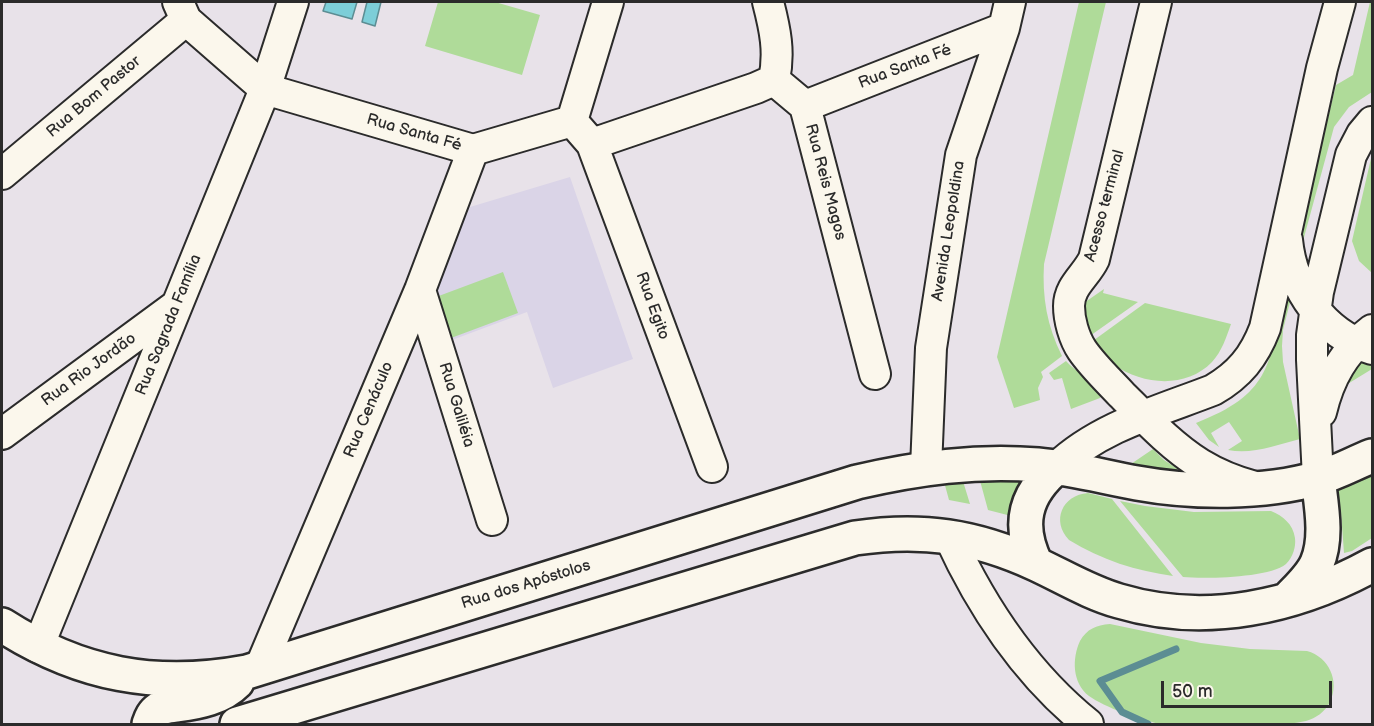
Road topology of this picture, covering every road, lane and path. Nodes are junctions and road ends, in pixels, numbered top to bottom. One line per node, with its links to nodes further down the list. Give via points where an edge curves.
1 (293, 2): 9 (street, Rua Sagrada Família)
2 (608, 2): 11 (street)
3 (768, 2): 8 (street, via 778,60)
4 (1156, 2): 22 (street, Acesso terminal, via 1094,259 1074,285 1068,308 1082,350)
5 (1340, 2): 16 (street)
6 (182, 11): 9 (street, Rua Santa Fé); 15 (street, Rua Bom Pastor)
7 (1007, 15): 10 (street, Rua Santa Fé); 28 (street, Avenida Leopoldina, via 961,155 931,348)
8 (774, 80): 10 (street, Rua Reis Magos); 13 (street)
9 (265, 89): 14 (street, Rua Santa Fé); 18 (street, Rua Sagrada Família)
10 (805, 106): 21 (street, Rua Reis Magos)
11 (572, 121): 13 (street); 14 (street, Rua Santa Fé)
12 (1372, 122): 19 (street, via 1351,155)
13 (592, 144): 26 (street, Rua Egito)
14 (473, 150): 17 (street, Rua Cenáculo)
15 (2, 174)
16 (1287, 222): 19 (street, via 1287,242 1297,281); 22 (street, via 1264,328 1251,358 1213,390)
17 (420, 290): 31 (street, Rua Galiléia); 38 (street, Rua Cenáculo)
18 (177, 305): 24 (street, Rua Rio Jordão); 37 (street, Rua Sagrada Família)
19 (1316, 310): 20 (street, via 1334,329); 23 (street, via 1312,360)
20 (1367, 340): 23 (street, via 1346,354 1330,381)
21 (875, 374)
22 (1144, 417): 27 (street, via 1100,435); 30 (street, Acesso terminal, via 1199,463 1221,476)
23 (1316, 426): 29 (street)
24 (2, 434)
25 (1372, 456): 29 (main road, Rua dos Apóstolos)
26 (712, 467)
27 (1057, 467): 28 (main road, Rua dos Apóstolos, via 1004,463); 30 (main road, Rua dos Apóstolos, via 1173,487); 33 (main road, via 1035,491 1025,520 1029,550)
28 (926, 468): 38 (main road, Rua dos Apóstolos, via 857,482)
29 (1318, 478): 30 (main road, Rua dos Apóstolos); 35 (main road, via 1322,521 1317,564)
30 (1258, 488)
31 (492, 520)
32 (949, 536): 33 (main road, via 985,544); 39 (street, via 997,625); 41 (main road, via 907,532 855,538)
33 (1036, 564): 35 (main road, via 1118,601 1172,612 1229,612)
34 (1372, 565): 35 (main road)
35 (1286, 601)
36 (2, 625): 37 (main road, Rua dos Apóstolos)
37 (38, 647): 38 (main road, Rua dos Apóstolos, via 80,664 136,678 192,680)
38 (253, 670): 40 (main road, via 216,696 160,708)
39 (1071, 710)
40 (149, 724)
41 (237, 724)

